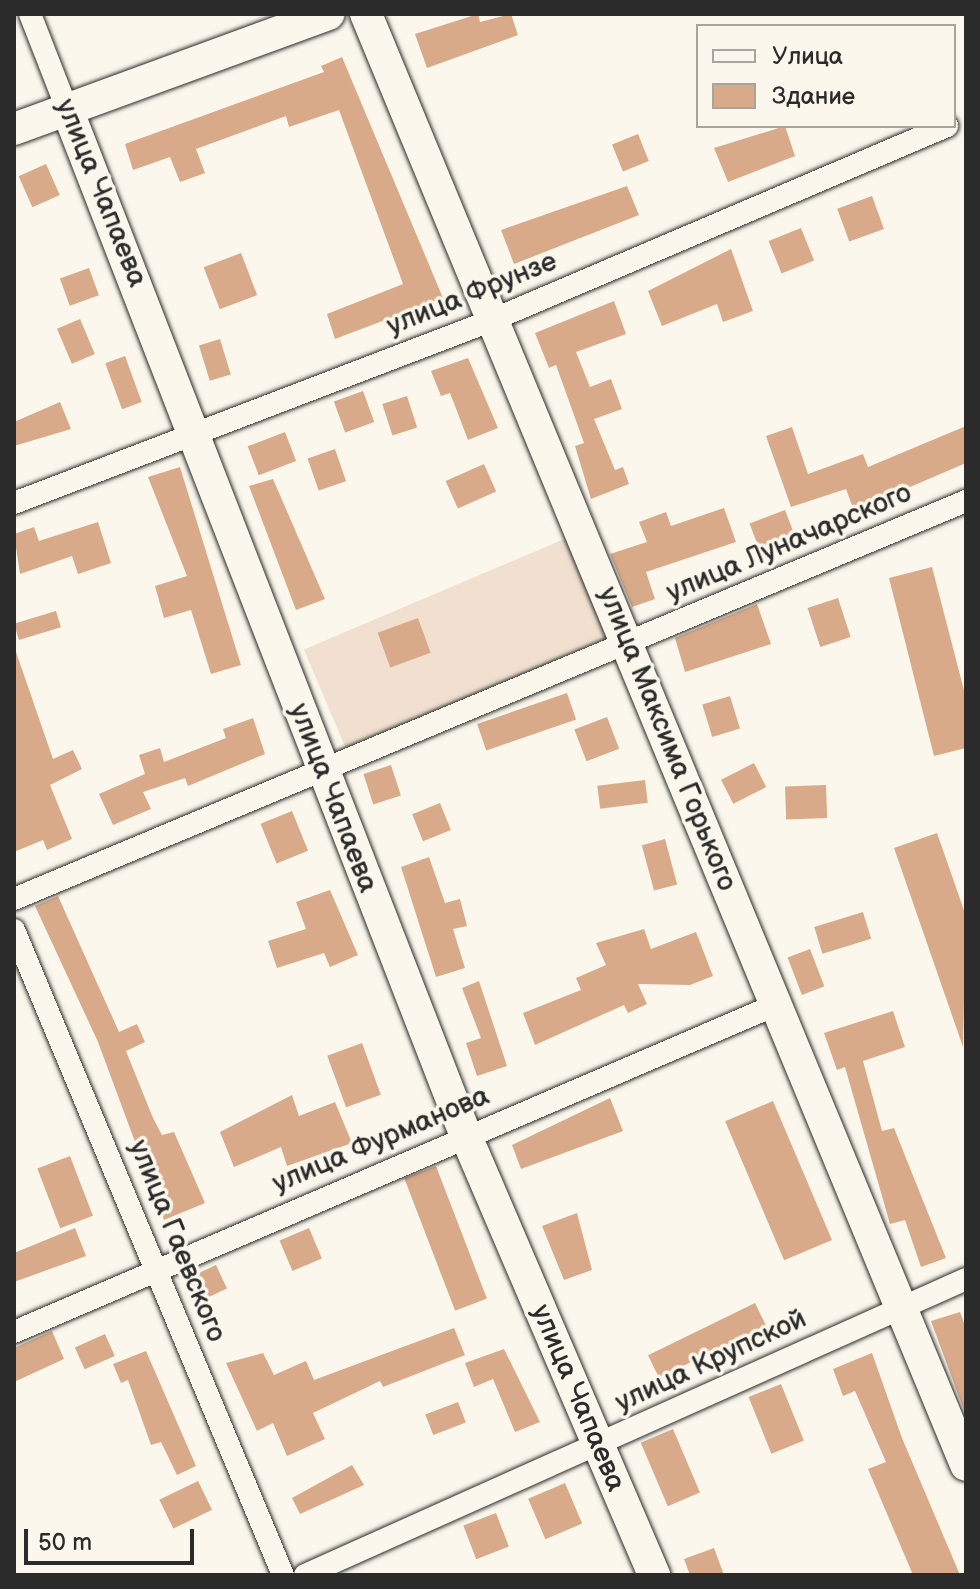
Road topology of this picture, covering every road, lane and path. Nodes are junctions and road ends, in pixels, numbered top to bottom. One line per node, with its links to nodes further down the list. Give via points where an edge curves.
1 (30, 14): 4 (street, улица Чапаева)
2 (329, 14): 4 (street)
3 (366, 14): 7 (street, улица Максима Горького)
4 (67, 109): 6 (street); 8 (street, улица Чапаева)
5 (942, 128): 7 (street, улица Фрунзе)
6 (14, 129)
7 (490, 321): 8 (street, улица Фрунзе); 11 (street, улица Максима Горького)
8 (197, 434): 10 (street, улица Фрунзе); 12 (street, улица Чапаева)
9 (966, 501): 11 (street, улица Луначарского)
10 (14, 503)
11 (630, 643): 12 (street, улица Луначарского); 15 (street, улица Максима Горького)
12 (323, 774): 13 (street, улица Луначарского); 16 (street, улица Чапаева)
13 (14, 899)
14 (14, 930): 17 (street, улица Гаевского)
15 (773, 1006): 16 (street, улица Фурманова); 19 (street, улица Максима Горького)
16 (466, 1136): 17 (street, улица Фурманова); 21 (street, улица Чапаева)
17 (156, 1271): 20 (street, улица Фурманова); 23 (street, улица Гаевского)
18 (966, 1279): 19 (street, улица Крупской)
19 (895, 1307): 21 (street, улица Крупской); 22 (street, улица Максима Горького)
20 (14, 1332)
21 (599, 1447): 24 (street, улица Крупской); 25 (street, улица Чапаева)
22 (966, 1465)
23 (283, 1575)
24 (305, 1575)
25 (654, 1575)

